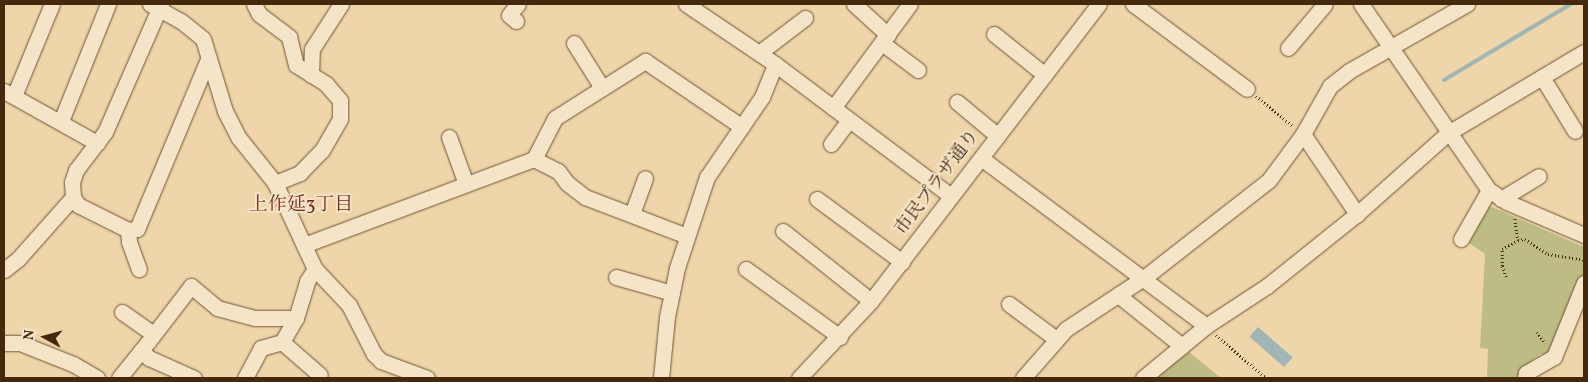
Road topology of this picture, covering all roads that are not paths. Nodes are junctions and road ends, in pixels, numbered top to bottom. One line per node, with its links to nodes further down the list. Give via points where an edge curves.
1 (52, 4): 32 (street)
2 (108, 4): 36 (street)
3 (254, 4): 27 (street, via 259,14 289,37 296,65)
4 (341, 4): 27 (street, via 312,49)
5 (518, 4): 16 (street, via 509,15)
6 (686, 4): 22 (street)
7 (854, 4): 18 (street)
8 (910, 4): 18 (street)
9 (1099, 4): 28 (street, 市民プラザ通り)
10 (1133, 4): 31 (street)
11 (1325, 4): 21 (street)
12 (1361, 4): 20 (street)
13 (1467, 4): 20 (street)
14 (157, 5): 24 (street, via 203,40); 43 (street, via 125,90)
15 (805, 18): 22 (street)
16 (516, 21)
17 (994, 34): 28 (street)
18 (885, 39): 26 (street); 34 (street)
19 (574, 42): 30 (street)
20 (1391, 46): 39 (street); 40 (street, via 1330,86)
21 (1288, 48)
22 (759, 53): 25 (street)
23 (1583, 54): 29 (street)
24 (209, 57): 49 (street, via 225,111 239,138); 57 (street, via 137,229)
25 (775, 64): 34 (street); 37 (street, via 762,97)
26 (918, 70)
27 (311, 75): 49 (street, via 326,84 340,100 340,119 309,165 300,173)
28 (1045, 75): 41 (street, 市民プラザ通り)
29 (1542, 77): 38 (street); 39 (street)
30 (601, 86): 37 (street, via 645,61); 46 (street, via 555,118)
31 (1247, 89)
32 (9, 93): 36 (street)
33 (957, 102): 41 (street)
34 (834, 108): 35 (street)
35 (849, 120): 44 (street); 51 (street)
36 (61, 122): 43 (street)
37 (742, 126): 60 (street, via 707,177)
38 (1575, 131)
39 (1448, 132): 53 (street); 56 (street)
40 (1303, 134): 56 (street); 69 (street, via 1269,180)
41 (998, 136): 45 (street, 市民プラザ通り)
42 (449, 137): 50 (street)
43 (96, 143): 52 (street, via 76,170 72,182)
44 (832, 144)
45 (981, 158): 51 (street, 市民プラザ通り); 69 (street)
46 (534, 159): 50 (street); 55 (street, via 558,171 586,197)
47 (1539, 176): 53 (street)
48 (645, 178): 55 (street)
49 (274, 183): 62 (street)
50 (466, 184): 62 (street)
51 (951, 196): 63 (street, 市民プラザ通り)
52 (73, 197): 57 (street, via 78,205); 67 (street, via 18,259)
53 (1501, 198): 59 (street); 61 (street)
54 (817, 199): 63 (street)
55 (632, 214): 60 (street)
56 (1357, 214): 77 (street, via 1266,286)
57 (128, 230): 64 (street, via 128,242)
58 (783, 231): 73 (street)
59 (1584, 235)
60 (688, 236): 71 (street)
61 (1461, 239)
62 (304, 245): 65 (street)
63 (902, 262): 73 (street, 市民プラザ通り)
64 (139, 269)
65 (315, 269): 76 (street, via 307,280); 90 (street, via 349,305 381,361)
66 (746, 269): 79 (street)
67 (4, 270)
68 (616, 277): 71 (street)
69 (1145, 278): 72 (street); 77 (street)
70 (1584, 283): 95 (street, via 1554,357 1526,373)
71 (672, 293): 91 (street)
72 (1118, 295): 80 (street); 83 (street)
73 (871, 301): 79 (street, 市民プラザ通り)
74 (1010, 304): 80 (street)
75 (122, 312): 78 (street)
76 (296, 318): 78 (street, via 255,318 217,308 191,286); 81 (street)
77 (1206, 326): 83 (street)
78 (154, 334): 84 (street)
79 (840, 337): 92 (street, 市民プラザ通り)
80 (1056, 338): 93 (street)
81 (282, 342): 85 (street); 89 (street, via 261,348)
82 (4, 343): 86 (street, via 29,347 73,364)
83 (1182, 346): 94 (street)
84 (141, 351): 87 (street); 88 (street, via 149,358)
85 (320, 375)
86 (97, 378)
87 (119, 378)
88 (194, 378)
89 (245, 378)
90 (424, 378)
91 (661, 378)
92 (799, 378)
93 (1023, 378)
94 (1143, 378)
95 (1525, 378)

